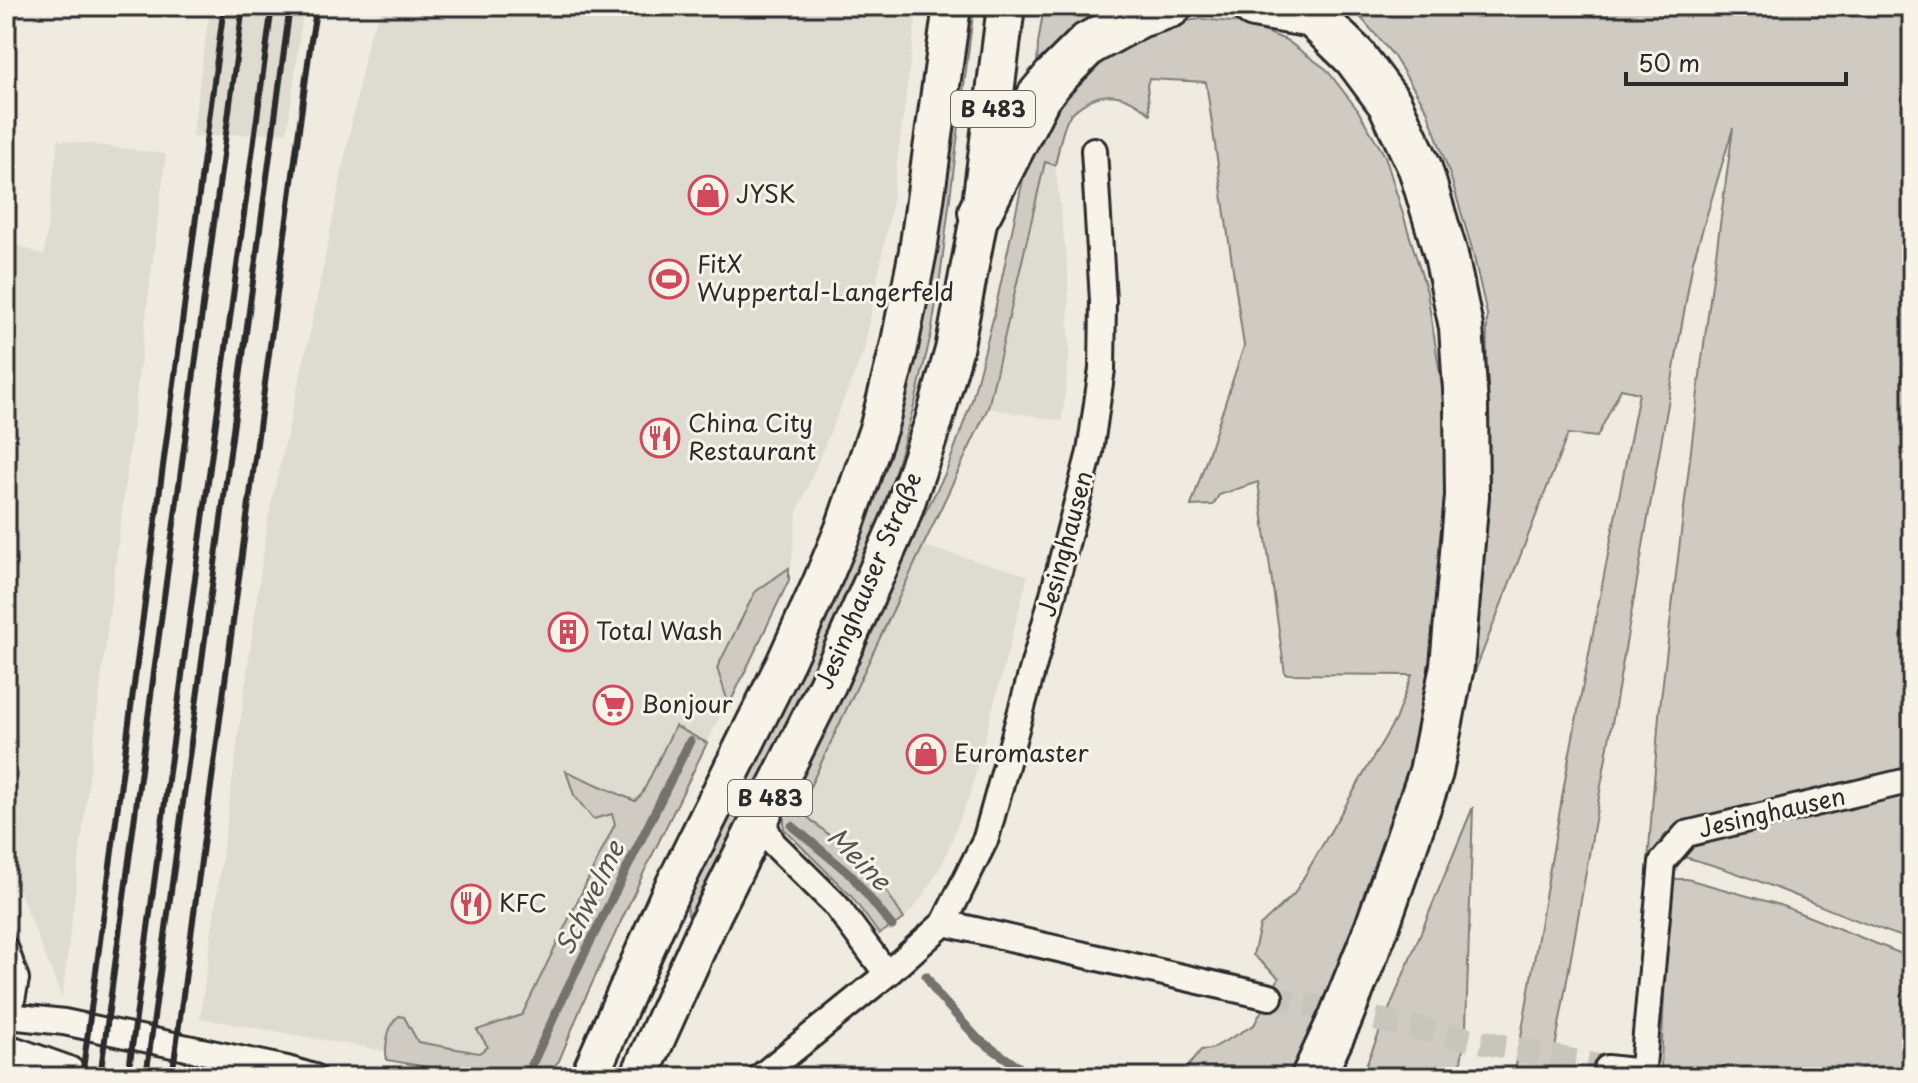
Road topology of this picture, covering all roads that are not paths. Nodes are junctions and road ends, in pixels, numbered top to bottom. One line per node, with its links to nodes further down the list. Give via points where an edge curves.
1 (952, 6): 20 (main road, Jesinghauser Straße / B 483, via 918,251 874,441 820,586 668,898)
2 (1006, 6): 7 (main road, Jesinghauser Straße / B 483)
3 (1170, 6): 7 (highway, via 1088,44 1054,78 1039,96)
4 (1254, 6): 5 (highway)
5 (1305, 11): 16 (highway, via 1355,57 1390,104 1420,168 1461,327 1467,496 1452,666 1431,772 1377,927)
6 (1094, 150): 10 (street, Jesinghausen, via 1103,301 1102,369 1090,452 986,838)
7 (980, 212): 9 (main road, Jesinghauser Straße / B 483, via 954,350 900,520 827,685)
8 (1912, 780): 17 (street, Jesinghausen, via 1686,834 1662,862)
9 (760, 817): 12 (street, via 773,843 835,904); 21 (main road, Jesinghauser Straße / B 483)
10 (944, 923): 12 (street, Jesinghausen); 13 (street)
11 (6, 950): 14 (street, via 16,979)
12 (887, 974): 22 (street, Jesinghausen)
13 (1270, 997)
14 (7, 1030): 18 (highway); 19 (street, via 64,1022)
15 (1607, 1068): 17 (street, Jesinghausen)
16 (1315, 1074)
17 (1642, 1074)
18 (65, 1077)
19 (314, 1077)
20 (589, 1077)
21 (639, 1077)
22 (760, 1077)

